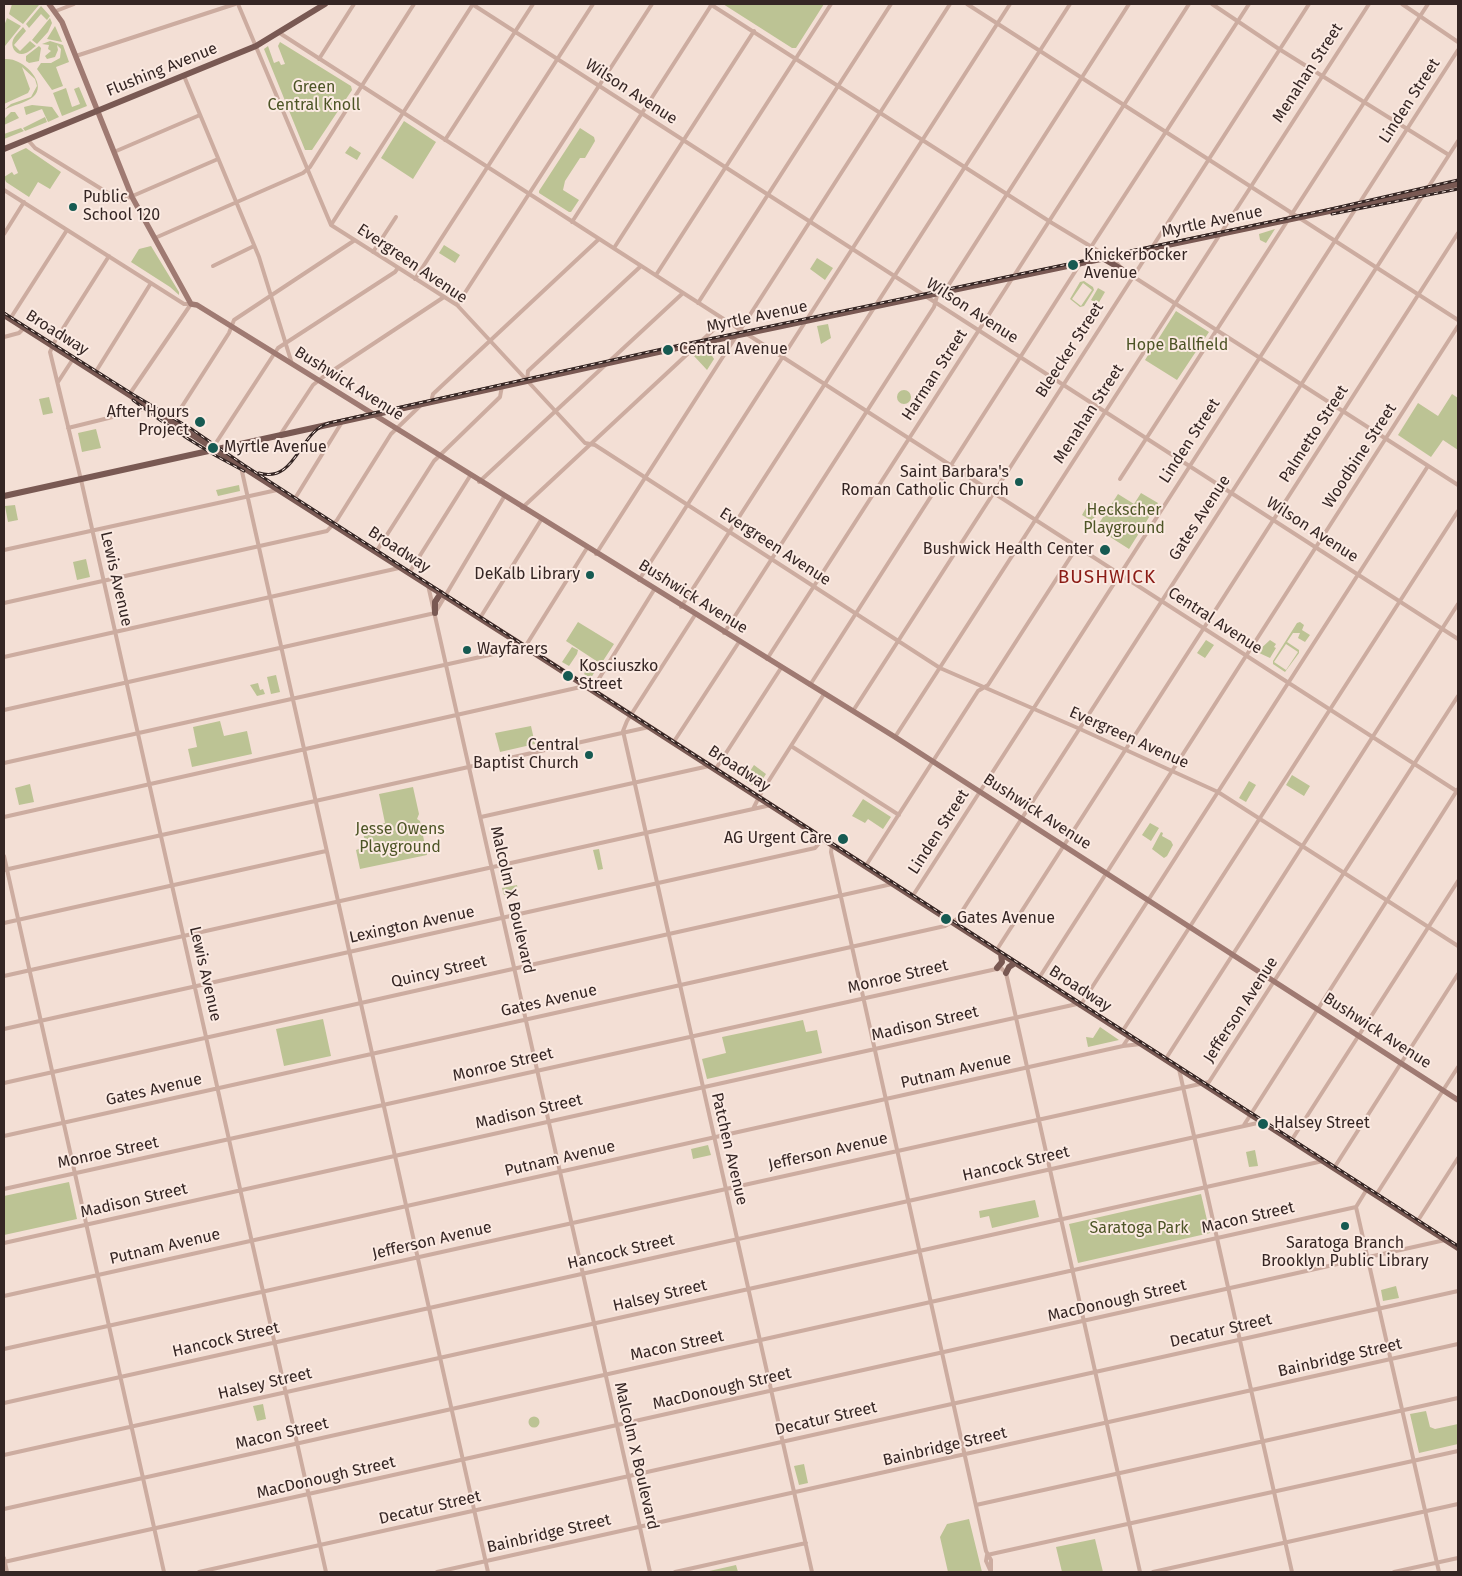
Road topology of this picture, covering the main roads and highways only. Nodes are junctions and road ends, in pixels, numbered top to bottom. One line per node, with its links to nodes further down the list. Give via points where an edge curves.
1 (49, 4): 3 (main road, via 56,11)
2 (322, 5): 3 (main road, Flushing Avenue, via 256,46)
3 (98, 111): 4 (main road, Flushing Avenue); 9 (main road, Bushwick Avenue, via 132,197 191,304)
4 (4, 150)
5 (1458, 184): 6 (main road, Myrtle Avenue)
6 (1107, 258): 7 (main road); 9 (main road, Myrtle Avenue, via 741,333)
7 (1124, 270)
8 (7, 317): 10 (main road, Broadway)
9 (372, 415): 10 (main road, Myrtle Avenue); 18 (main road, Bushwick Avenue, via 895,737)
10 (212, 449): 11 (main road, Myrtle Avenue); 12 (main road, Broadway)
11 (4, 496)
12 (443, 594): 13 (main road, via 436,602); 14 (main road, Broadway)
13 (435, 613)
14 (999, 953): 15 (main road, Broadway); 16 (main road, via 1002,962)
15 (1015, 963): 17 (main road); 19 (main road, Broadway)
16 (997, 968)
17 (1006, 973)
18 (1458, 1100)
19 (1458, 1248)

